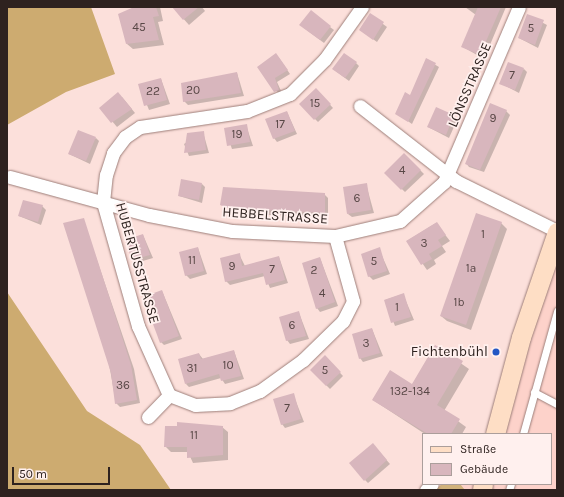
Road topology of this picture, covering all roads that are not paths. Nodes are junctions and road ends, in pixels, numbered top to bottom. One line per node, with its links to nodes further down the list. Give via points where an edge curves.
1 (362, 7): 6 (street, HUBERTUSSTRASSE, via 325,59 290,94 246,111 140,127 125,137 113,153 106,175)
2 (519, 7): 4 (street, LÖNSSTRASSE)
3 (360, 106): 4 (street)
4 (448, 174): 7 (street); 8 (street, HEBBELSTRASSE, via 440,189 400,221)
5 (10, 177): 6 (street, HEBBELSTRASSE)
6 (102, 202): 8 (street, HEBBELSTRASSE, via 232,231); 11 (street, HUBERTUSSTRASSE, via 138,326)
7 (557, 232): 14 (main road, via 521,337)
8 (335, 236): 11 (street, via 353,301 343,321 303,360 260,391 230,403 195,405)
9 (557, 311): 10 (lane)
10 (534, 392): 12 (lane); 15 (lane)
11 (168, 395): 13 (street)
12 (557, 404)
13 (148, 417)
14 (495, 433)
15 (523, 433)

